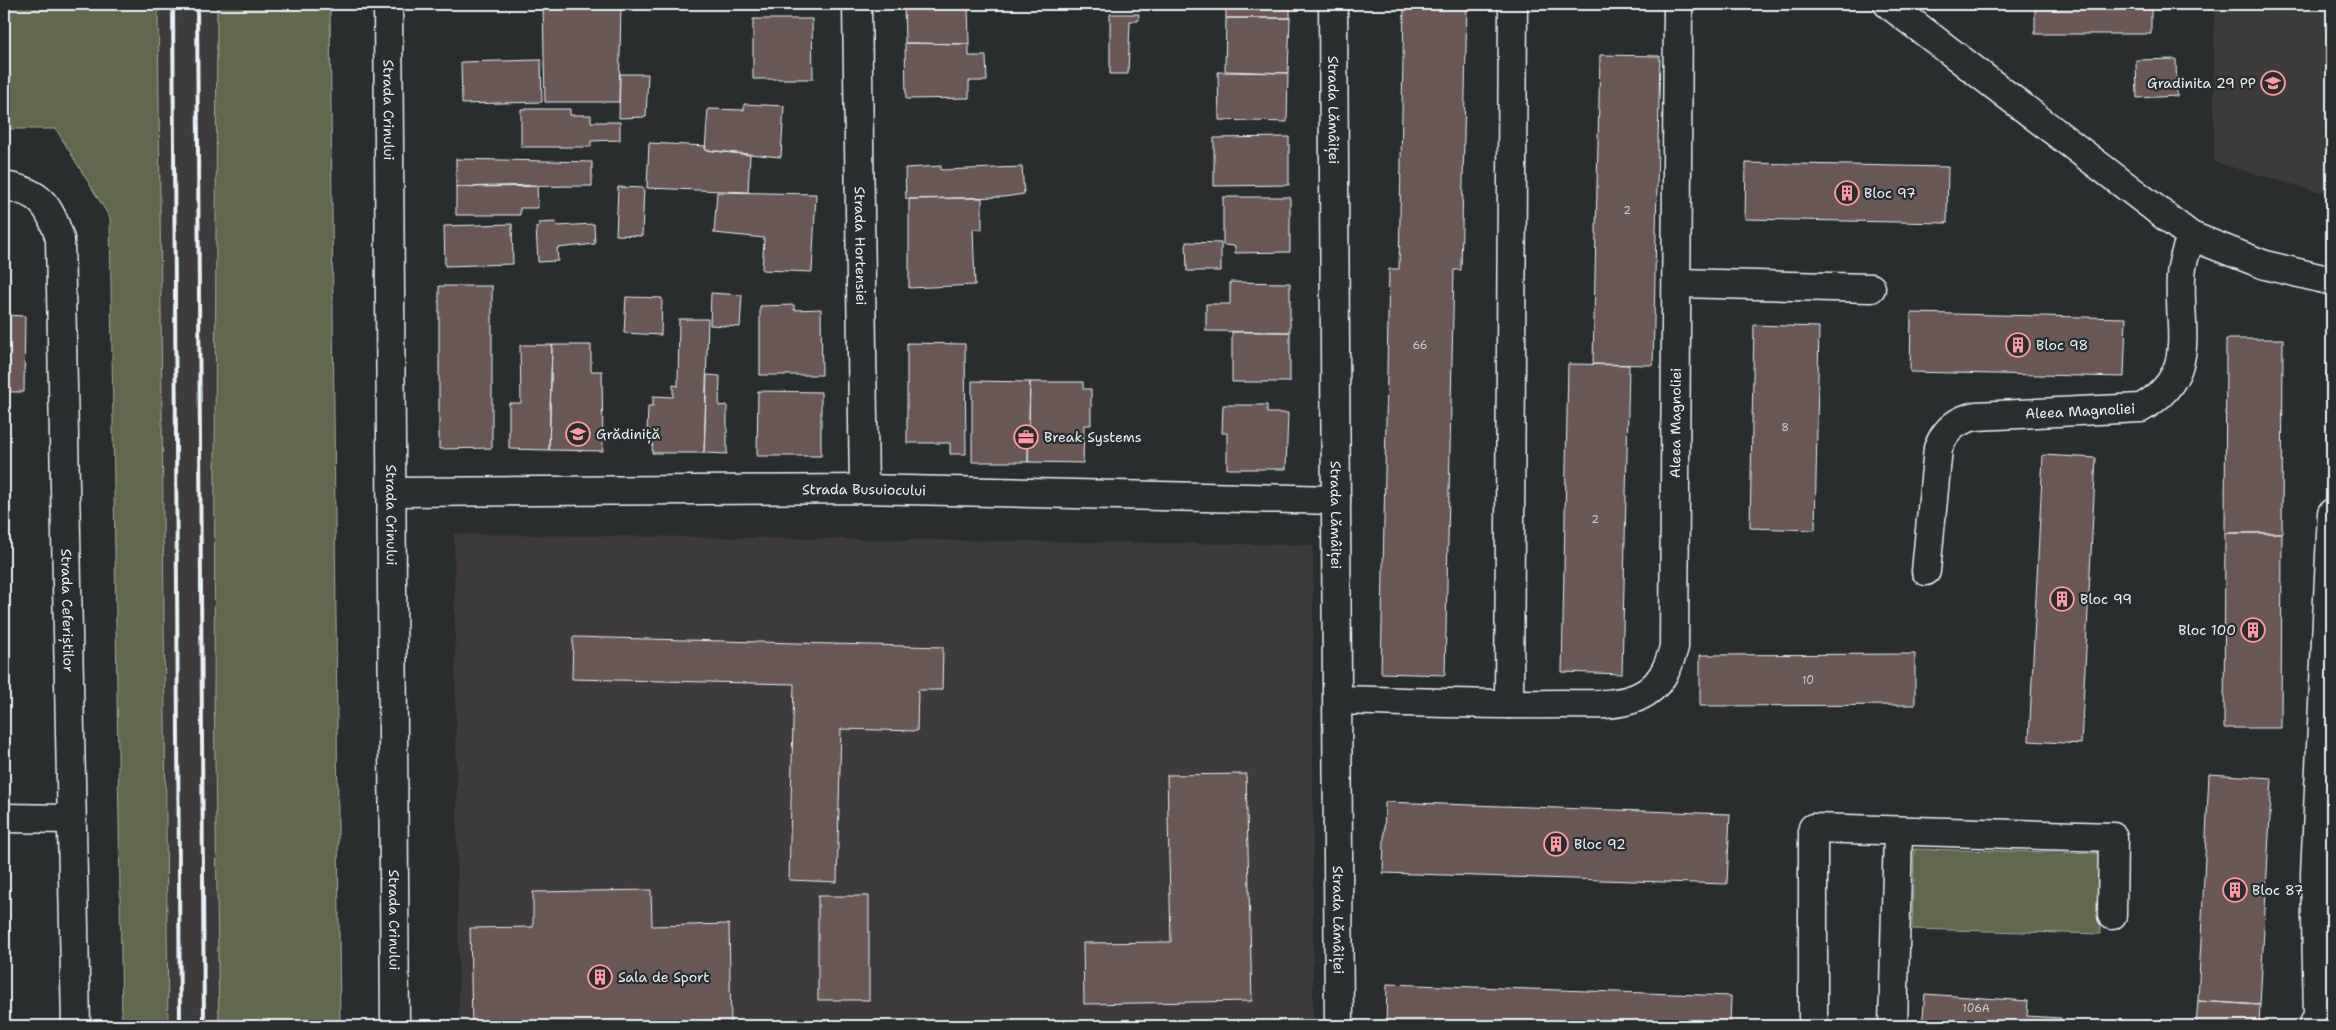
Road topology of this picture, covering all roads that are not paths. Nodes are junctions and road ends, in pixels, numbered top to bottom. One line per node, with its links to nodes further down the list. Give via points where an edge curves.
1 (388, 4): 13 (street, Strada Crinului)
2 (857, 4): 12 (street, Strada Hortensiei)
3 (1333, 4): 14 (street, Strada Lămâiței)
4 (1513, 4): 18 (street)
5 (1678, 4): 10 (street, Aleea Magnoliei)
6 (1888, 4): 8 (street)
7 (4, 186): 20 (street, Strada Ceferiștilor, via 18,188 41,200 53,216 60,239)
8 (2191, 236): 9 (street, via 2265,265); 16 (street, Aleea Magnoliei, via 2181,274 2182,356 2177,374 2165,390 2156,400 2141,408 1976,416 1964,418 1951,427 1943,435 1938,448)
9 (2332, 280)
10 (1677, 283): 11 (street); 18 (street, Aleea Magnoliei, via 1674,647 1668,669 1653,688 1618,703)
11 (1871, 288)
12 (864, 489): 13 (street, Strada Busuiocului); 14 (street, Strada Busuiocului)
13 (392, 492): 24 (street, Strada Crinului)
14 (1336, 500): 17 (street, Strada Lămâiței)
15 (2332, 513): 28 (street, via 2315,874 2318,1015)
16 (1926, 571)
17 (1338, 700): 18 (street, Aleea Magnoliei); 25 (street, Strada Lămâiței)
18 (1508, 704)
19 (4, 818): 20 (street)
20 (70, 819): 23 (street, Strada Ceferiștilor)
21 (1898, 831): 22 (street, via 2114,837); 26 (street, via 1813,828); 27 (street)
22 (2112, 915)
23 (76, 1026)
24 (396, 1026)
25 (1340, 1026)
26 (1812, 1026)
27 (1893, 1026)
28 (2313, 1026)

